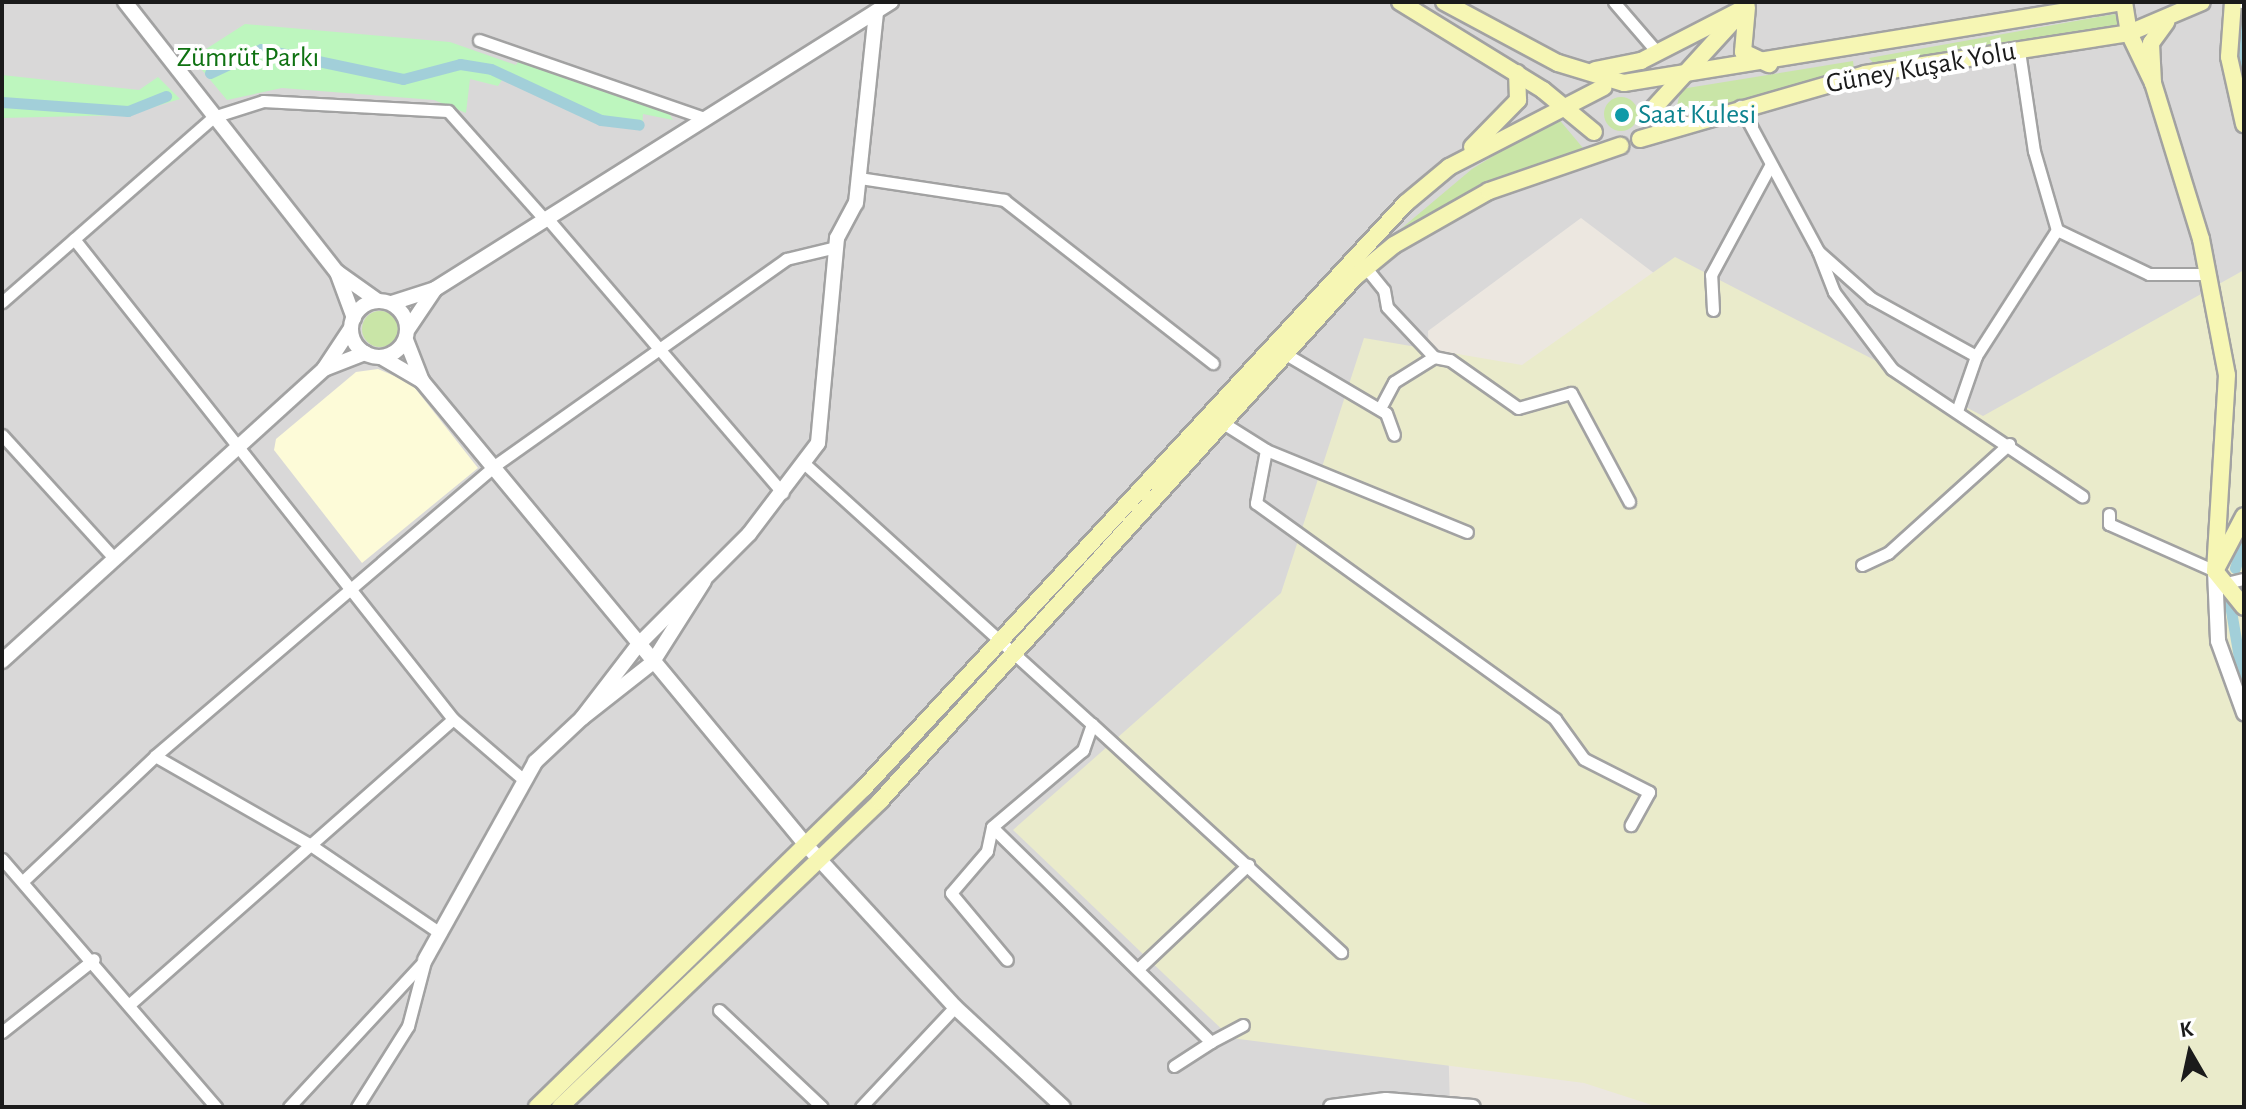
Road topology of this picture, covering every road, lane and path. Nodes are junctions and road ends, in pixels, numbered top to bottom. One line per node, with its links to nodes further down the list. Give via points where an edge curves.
1 (125, 2): 30 (street)
2 (891, 2): 11 (street)
3 (1400, 2): 21 (main road)
4 (1444, 2): 19 (main road)
5 (1614, 2): 18 (street)
6 (2032, 2): 12 (street)
7 (2123, 2): 12 (main road, Güney Kuşak Yolu); 14 (main road)
8 (2202, 2): 13 (main road, Güney Kuşak Yolu)
9 (2233, 2): 32 (main road, via 2229,57)
10 (1748, 4): 18 (main road); 20 (main road, via 1743,52); 23 (main road)
11 (876, 7): 31 (street); 38 (street)
12 (2031, 21): 16 (main road, Güney Kuşak Yolu)
13 (2166, 22): 14 (main road, Güney Kuşak Yolu); 25 (main road, via 2151,43)
14 (2129, 33): 17 (main road, Güney Kuşak Yolu); 25 (main road)
15 (479, 40): 31 (street)
16 (1862, 49): 20 (main road, Güney Kuşak Yolu); 22 (main road)
17 (2019, 51): 22 (main road, Güney Kuşak Yolu); 40 (street, via 2034,151)
18 (1657, 52): 19 (main road, via 1601,71)
19 (1558, 63): 24 (main road)
20 (1772, 64): 23 (main road, Güney Kuşak Yolu)
21 (1517, 73): 27 (main road); 37 (main road, via 1518,100 1510,113)
22 (1865, 74): 28 (main road, Güney Kuşak Yolu)
23 (1680, 77): 24 (main road, Güney Kuşak Yolu); 29 (main road)
24 (1624, 83): 26 (main road); 29 (main road, via 1643,92)
25 (2153, 83): 46 (main road)
26 (1604, 87): 27 (main road); 33 (main road, via 1588,113)
27 (1565, 105): 33 (main road); 37 (main road)
28 (1740, 106): 34 (main road, Güney Kuşak Yolu); 36 (street)
29 (1651, 111): 34 (main road)
30 (213, 117): 39 (street, via 286,99 448,111); 41 (street); 45 (street)
31 (704, 118): 39 (street)
32 (2244, 124)
33 (1594, 132): 35 (main road)
34 (1640, 139): 35 (main road)
35 (1620, 146): 44 (main road, via 1489,191)
36 (1770, 166): 43 (street); 50 (street, via 1711,275)
37 (1449, 167): 85 (main road, via 1348,261)
38 (859, 178): 42 (street); 59 (street, via 1004,200)
39 (546, 219): 47 (street); 53 (street)
40 (2057, 230): 46 (street, via 2149,274); 56 (street)
41 (74, 239): 48 (street); 67 (street)
42 (836, 247): 53 (street, via 786,259); 70 (street, via 826,411)
43 (1818, 251): 56 (street, via 1871,298); 63 (street, via 1834,292 1892,369)
44 (1366, 268): 55 (main road); 58 (street, via 1384,290 1387,307)
45 (337, 272): 49 (street); 51 (street)
46 (2209, 274): 80 (main road, via 2227,375)
47 (435, 289): 49 (street); 52 (street)
48 (2, 302)
49 (385, 302): 51 (street); 52 (street)
50 (1713, 310)
51 (352, 323): 54 (street); 60 (street)
52 (407, 334): 57 (street); 61 (street)
53 (662, 349): 71 (street); 72 (street)
54 (365, 353): 57 (street); 60 (street)
55 (1284, 353): 62 (street); 64 (main road)
56 (1976, 356): 63 (street)
57 (381, 357): 61 (street)
58 (1434, 357): 62 (street, via 1394,382); 74 (street, via 1450,360 1518,408 1571,393)
59 (1213, 363)
60 (324, 369): 67 (street)
61 (422, 381): 71 (street)
62 (1380, 408): 66 (street)
63 (1957, 411): 68 (street)
64 (1220, 421): 69 (street); 87 (main road)
65 (2, 435): 78 (street)
66 (1394, 435)
67 (240, 443): 78 (street); 83 (street)
68 (2009, 444): 73 (street); 79 (street, via 1899,545)
69 (1266, 450): 77 (street); 96 (street, via 1256,503 1555,719 1584,759 1649,792)
70 (806, 465): 72 (street); 85 (street)
71 (494, 466): 83 (street); 86 (street)
72 (783, 493): 82 (street)
73 (2082, 496)
74 (1629, 501)
75 (2109, 514): 80 (street, via 2109,524)
76 (2244, 516): 80 (main road)
77 (1467, 532)
78 (113, 557): 88 (street)
79 (1862, 565)
80 (2220, 577): 81 (street); 84 (main road); 90 (street, via 2218,641)
81 (2244, 579)
82 (704, 581): 86 (street); 89 (street)
83 (348, 587): 92 (street); 94 (street)
84 (2244, 607)
85 (1001, 639): 87 (street); 99 (main road)
86 (638, 645): 89 (street); 91 (street)
87 (1014, 653): 93 (street); 100 (main road)
88 (2, 661)
89 (652, 663): 91 (street); 99 (street)
90 (2244, 713)
91 (582, 718): 95 (street)
92 (453, 719): 95 (street); 98 (street)
93 (1092, 724): 97 (street, via 1078,755); 102 (street)
94 (155, 756): 98 (street); 103 (street)
95 (524, 780): 104 (street)
96 (1631, 825)
97 (992, 827): 108 (street, via 987,851 951,893); 109 (street)
98 (309, 844): 104 (street); 110 (street)
99 (806, 845): 100 (street); 117 (main road)
100 (821, 857): 111 (street); 117 (main road)
101 (2, 859): 103 (street)
102 (1248, 865): 105 (street); 109 (street)
103 (23, 881): 106 (street)
104 (440, 933): 107 (street)
105 (1341, 952)
106 (94, 959): 110 (street); 114 (street)
107 (425, 960): 119 (street); 120 (street, via 408,1026)
108 (1007, 960)
109 (1140, 967): 115 (street)
110 (131, 1003): 118 (street)
111 (955, 1007): 122 (street); 123 (street)
112 (719, 1010): 121 (street)
113 (1243, 1025): 115 (street)
114 (2, 1032)
115 (1211, 1042): 116 (street)
116 (1174, 1066)
117 (551, 1104)
118 (216, 1107)
119 (289, 1107)
120 (357, 1107)
121 (822, 1107)
122 (861, 1107)
123 (1063, 1107)
124 (1331, 1107): 125 (street, via 1386,1100)
125 (1473, 1107)

